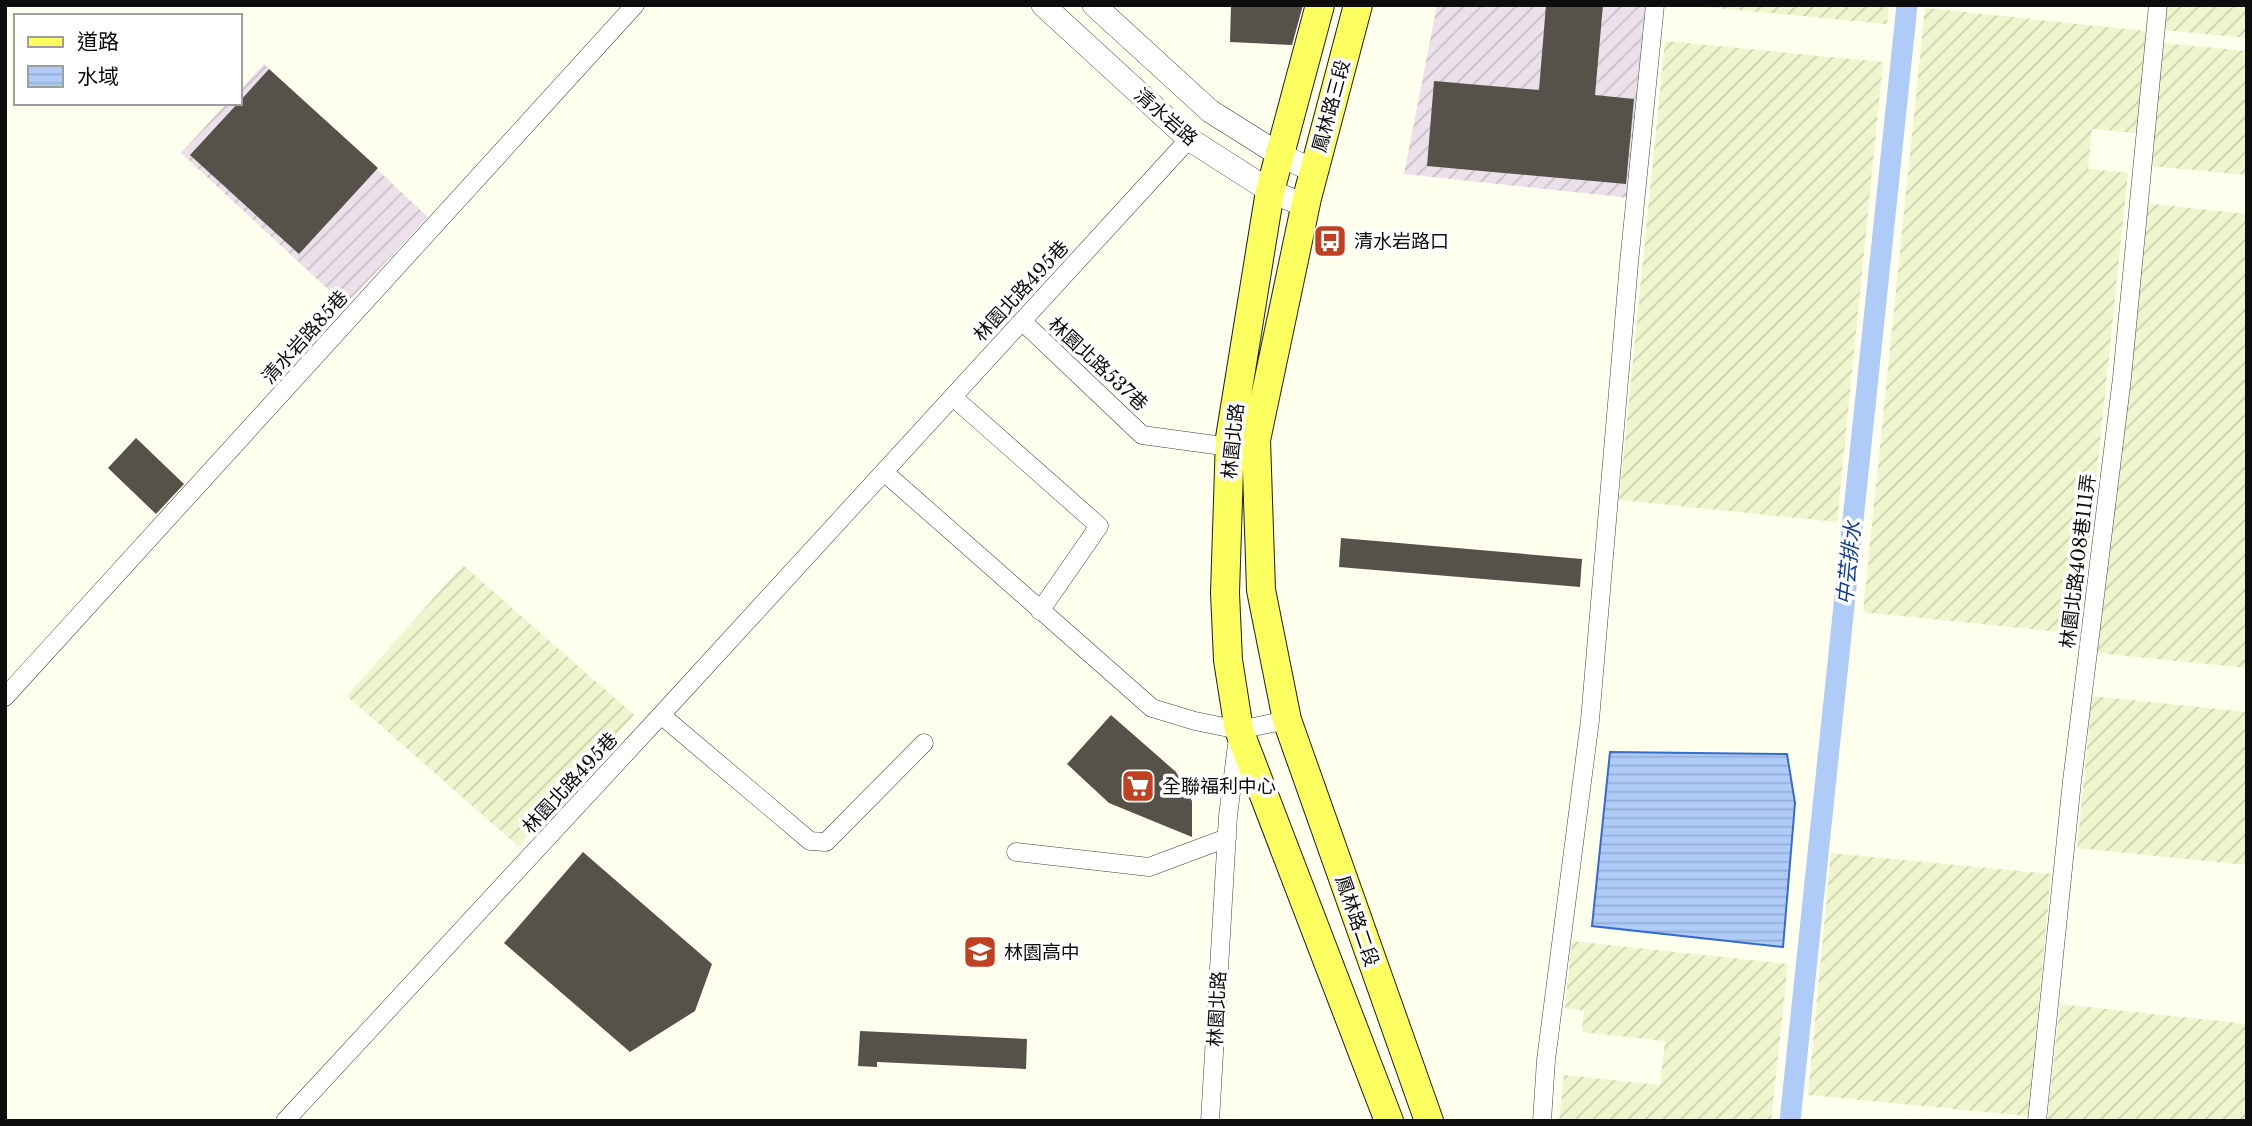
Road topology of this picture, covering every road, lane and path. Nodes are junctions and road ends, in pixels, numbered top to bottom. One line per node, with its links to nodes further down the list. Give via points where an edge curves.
1 (635, 5): 18 (street, 清水岩路85巷)
2 (1043, 5): 8 (street, 清水岩路)
3 (1094, 5): 9 (street, 清水岩路, via 1210,111)
4 (1320, 5): 9 (main road, 鳳林路三段)
5 (1358, 5): 10 (main road, 鳳林路三段)
6 (1656, 5): 29 (street, via 1590,720)
7 (2158, 5): 30 (street, 林園北路408巷111弄, via 2122,378 2072,781)
8 (1189, 139): 11 (street, 清水岩路); 13 (street, 林園北路495巷)
9 (1280, 155): 10 (street, 清水岩路); 11 (main road, 林園北路)
10 (1314, 171): 12 (main road, 鳳林路三段)
11 (1270, 191): 12 (street, 清水岩路); 15 (main road, 林園北路)
12 (1306, 206): 20 (main road, 林園北路, via 1256,439 1261,590)
13 (1022, 321): 14 (street, 林園北路495巷); 15 (street, 林園北路537巷, via 1142,435)
14 (953, 397): 16 (street, 林園北路495巷); 17 (street, via 1099,526)
15 (1230, 447): 21 (main road, 林園北路, via 1225,593 1228,660)
16 (884, 471): 17 (street); 19 (street, 林園北路495巷)
17 (1040, 611): 21 (street, via 1152,709)
18 (5, 697)
19 (662, 715): 22 (street, via 810,841 826,842); 25 (street, 林園北路495巷)
20 (1287, 720): 21 (street); 28 (main road, 鳳林路二段)
21 (1239, 730): 23 (street, 林園北路); 27 (main road, 鳳林路二段)
22 (924, 743)
23 (1227, 838): 24 (street, via 1149,867); 26 (street, 林園北路)
24 (1016, 852)
25 (285, 1121)
26 (1210, 1121)
27 (1390, 1121)
28 (1430, 1121)
29 (1542, 1121)
30 (2037, 1121)

